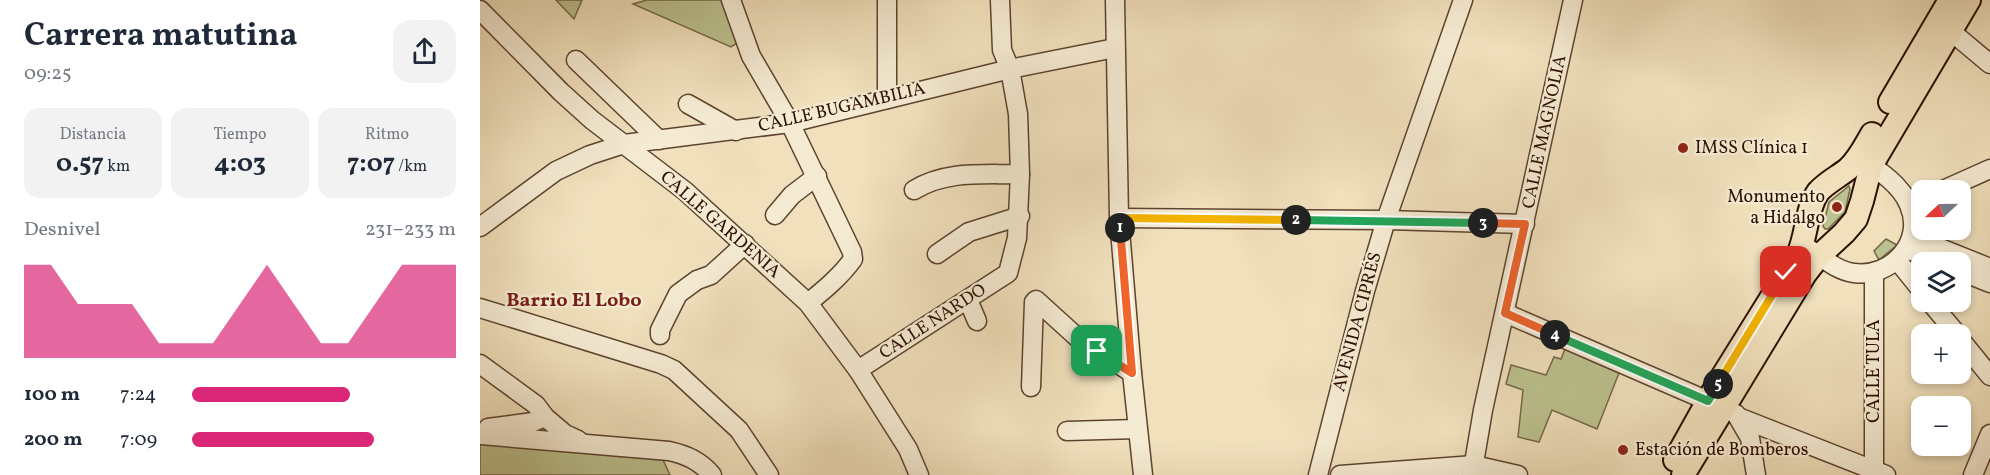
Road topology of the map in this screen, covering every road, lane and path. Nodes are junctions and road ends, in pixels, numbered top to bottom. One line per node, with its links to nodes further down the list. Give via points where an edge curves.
1 (730, 0): 17 (street, via 751,56)
2 (887, 0): 15 (street)
3 (1000, 0): 14 (street, via 1002,51)
4 (1115, 0): 11 (street)
5 (1463, 0): 31 (street, AVENIDA CIPRÉS)
6 (1573, 0): 32 (street, CALLE MAGNOLIA)
7 (1950, 0): 10 (main road)
8 (1969, 0): 10 (main road)
9 (480, 10): 20 (street, CALLE GARDENIA, via 561,92)
10 (1944, 25): 13 (street); 21 (main road)
11 (1115, 48): 14 (street, CALLE BUGAMBILIA); 30 (street)
12 (576, 60): 19 (street)
13 (1990, 64)
14 (1010, 69): 15 (street, CALLE BUGAMBILIA); 23 (street, via 1018,114)
15 (887, 99): 17 (street, CALLE BUGAMBILIA)
16 (688, 104): 18 (street)
17 (790, 123): 18 (street, CALLE BUGAMBILIA); 24 (street)
18 (736, 131): 19 (street, CALLE BUGAMBILIA)
19 (658, 140): 20 (street, CALLE BUGAMBILIA)
20 (624, 144): 33 (street, CALLE BUGAMBILIA, via 556,171); 35 (street, CALLE GARDENIA)
21 (1864, 162): 27 (street); 37 (main road, via 1863,201 1856,219 1844,233); 37 (main road, via 1832,179 1817,193 1810,211)
22 (1990, 169): 25 (street)
23 (1020, 174): 26 (street, via 936,178); 29 (street)
24 (817, 176): 28 (street, via 792,195); 46 (street, via 853,259)
25 (1965, 180)
26 (914, 190)
27 (1911, 200)
28 (775, 215)
29 (1020, 216): 39 (street, via 969,232); 45 (street, CALLE NARDO, via 1008,273)
30 (1119, 218): 31 (street); 56 (street)
31 (1386, 220): 32 (street); 73 (street, AVENIDA CIPRÉS)
32 (1525, 224): 49 (street, CALLE MAGNOLIA)
33 (480, 226)
34 (1911, 231): 36 (street)
35 (745, 244): 46 (street, CALLE GARDENIA); 52 (street, via 711,275 687,285 678,294)
36 (1906, 249): 38 (street); 40 (street); 41 (street); 42 (street, via 1886,268)
37 (1811, 250): 42 (street, via 1835,267 1854,273); 59 (main road, via 1805,274); 59 (main road, via 1724,376)
38 (1914, 252)
39 (937, 254)
40 (1911, 262)
41 (1990, 268)
42 (1874, 272): 68 (street, CALLE TULA)
43 (1971, 275): 44 (street)
44 (1990, 283)
45 (968, 300): 50 (street); 55 (street, CALLE NARDO)
46 (808, 303): 55 (street, CALLE GARDENIA)
47 (480, 308): 70 (street, via 674,370 740,430)
48 (1938, 312): 51 (street)
49 (1505, 313): 59 (street); 67 (street, CALLE MAGNOLIA)
50 (977, 321)
51 (1949, 324)
52 (660, 335)
53 (1971, 353): 57 (street)
54 (480, 364): 60 (street, via 536,405)
55 (858, 370): 71 (street, CALLE GARDENIA, via 908,449)
56 (1132, 373): 58 (street, via 1079,339 1036,300); 62 (street)
57 (1990, 376)
58 (1031, 387)
59 (1718, 410): 68 (street); 76 (main road); 77 (main road); 78 (street, via 1750,438)
60 (545, 417): 61 (street); 66 (street, via 565,434)
61 (480, 429)
62 (1137, 429): 63 (street); 72 (street)
63 (1068, 431)
64 (1990, 434): 79 (street)
65 (480, 435): 66 (street)
66 (584, 443): 69 (street, via 687,455)
67 (1473, 470): 74 (street); 75 (street)
68 (1880, 472)
69 (712, 475)
70 (769, 475)
71 (919, 475)
72 (1143, 475)
73 (1318, 475)
74 (1340, 475)
75 (1518, 475)
76 (1667, 475)
77 (1683, 475)
78 (1756, 475)
79 (1974, 475)

